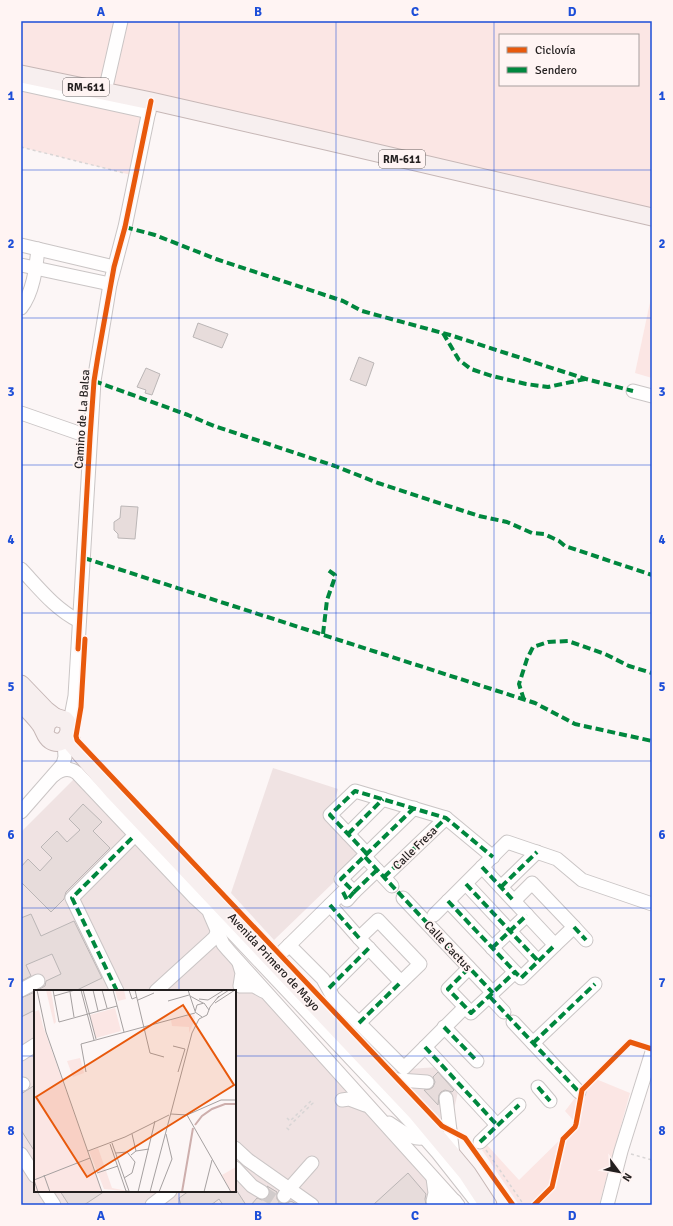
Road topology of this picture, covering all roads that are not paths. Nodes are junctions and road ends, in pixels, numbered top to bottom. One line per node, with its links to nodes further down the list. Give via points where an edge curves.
1 (121, 21): 4 (street)
2 (21, 74): 4 (main road, RM-611)
3 (21, 84): 5 (street)
4 (105, 91): 5 (main road, RM-611)
5 (150, 107): 6 (main road, RM-611); 10 (street, Camino de La Balsa)
6 (652, 217)
7 (21, 245): 8 (street)
8 (38, 249): 10 (street); 11 (street)
9 (21, 265): 11 (street)
10 (114, 267): 12 (street, Camino de La Balsa)
11 (36, 269): 12 (street); 13 (street, via 27,301)
12 (110, 284): 17 (street, Camino de La Balsa, via 95,375)
13 (21, 308)
14 (633, 391): 15 (street)
15 (652, 396)
16 (21, 413): 17 (street)
17 (90, 437): 19 (street, Camino de La Balsa)
18 (21, 569): 19 (street, via 58,607)
19 (79, 621): 22 (street, Camino de La Balsa, via 75,696)
20 (21, 684): 22 (main road, via 46,710)
21 (21, 703): 22 (main road)
22 (61, 741): 23 (main road, Avenida Primero de Mayo); 23 (street, via 68,765 78,765); 26 (street); 44 (street, via 59,771 65,769 78,773)
23 (98, 772): 32 (main road, Avenida Primero de Mayo)
24 (383, 799): 25 (street); 28 (street); 28 (street, via 355,791 330,815)
25 (414, 808): 27 (street); 31 (street)
26 (21, 812)
27 (446, 818): 33 (street); 35 (street, Calle Fresa)
28 (348, 834): 31 (street)
29 (133, 837): 65 (street, via 72,898)
30 (537, 852): 33 (street, via 507,842); 37 (street); 42 (street, via 557,859 582,880)
31 (366, 855): 35 (street); 38 (street, via 341,879)
32 (175, 856): 44 (street, via 185,877 201,896); 56 (main road, Avenida Primero de Mayo)
33 (493, 857): 34 (street)
34 (482, 867): 36 (street); 37 (street)
35 (384, 878): 38 (street, Calle Fresa)
36 (466, 884): 40 (street); 48 (street)
37 (501, 887): 41 (street)
38 (349, 892): 43 (street, Calle Fresa)
39 (403, 898): 58 (street, Calle Cactus)
40 (448, 901): 45 (street); 55 (street)
41 (514, 901): 46 (street); 47 (street, via 532,883)
42 (652, 904)
43 (330, 905): 50 (street); 52 (street, Calle Fresa)
44 (209, 911): 49 (street); 71 (street, via 227,926)
45 (434, 915)
46 (527, 915): 48 (street); 53 (street)
47 (574, 927): 51 (street); 53 (street)
48 (510, 931): 55 (street); 57 (street)
49 (218, 938): 66 (street); 68 (street, via 240,966 240,986 254,986 267,994)
50 (359, 938): 54 (street); 61 (street, via 378,920 420,964)
51 (586, 940)
52 (289, 945): 56 (street, Calle Fresa); 63 (street)
53 (555, 945): 57 (street)
54 (369, 948): 61 (street); 63 (street)
55 (492, 948): 59 (street)
56 (273, 961): 73 (main road, Avenida Primero de Mayo)
57 (538, 961): 59 (street, via 521,978)
58 (469, 968): 67 (street, Calle Cactus); 69 (street, via 448,989)
59 (515, 972): 67 (street)
60 (38, 981): 64 (street)
61 (401, 982): 70 (street)
62 (595, 984): 74 (street)
63 (329, 988): 70 (street, via 333,997)
64 (21, 990)
65 (117, 990)
66 (157, 990)
67 (491, 995): 69 (street); 74 (street, Calle Cactus)
68 (281, 1009): 71 (street); 87 (street, via 342,1077 345,1086 342,1100 349,1098 360,1102)
69 (468, 1010): 72 (street)
70 (359, 1023): 76 (street, via 404,1068)
71 (319, 1024): 73 (street); 89 (street)
72 (444, 1028): 76 (street); 79 (street)
73 (344, 1036): 80 (main road, Avenida Primero de Mayo)
74 (533, 1043): 83 (street, Calle Cactus)
75 (34, 1046): 78 (street)
76 (425, 1047): 88 (street)
77 (652, 1052): 108 (street)
78 (21, 1054)
79 (477, 1061)
80 (385, 1079): 81 (street); 89 (main road, Avenida Primero de Mayo)
81 (427, 1082)
82 (538, 1087): 85 (street)
83 (579, 1092)
84 (446, 1098): 95 (street)
85 (550, 1100)
86 (519, 1105): 88 (street)
87 (374, 1112): 89 (street, via 414,1137 422,1139); 91 (street)
88 (497, 1125): 90 (street)
89 (427, 1132): 95 (main road, Avenida Primero de Mayo)
90 (480, 1142)
91 (402, 1143): 95 (street); 101 (street, via 434,1178 435,1193 432,1201)
92 (236, 1149): 98 (street)
93 (27, 1158): 97 (street)
94 (312, 1163): 100 (street)
95 (456, 1165): 104 (street, via 458,1186); 105 (street); 106 (main road, Avenida Primero de Mayo); 107 (main road, Avenida Primero de Mayo)
96 (236, 1169): 98 (street, via 257,1189 260,1183)
97 (34, 1174)
98 (276, 1181): 100 (street)
99 (46, 1192): 102 (street)
100 (286, 1193): 103 (street)
101 (456, 1203)
102 (54, 1205)
103 (312, 1205)
104 (469, 1205)
105 (479, 1205)
106 (488, 1205)
107 (499, 1205)
108 (607, 1205)

